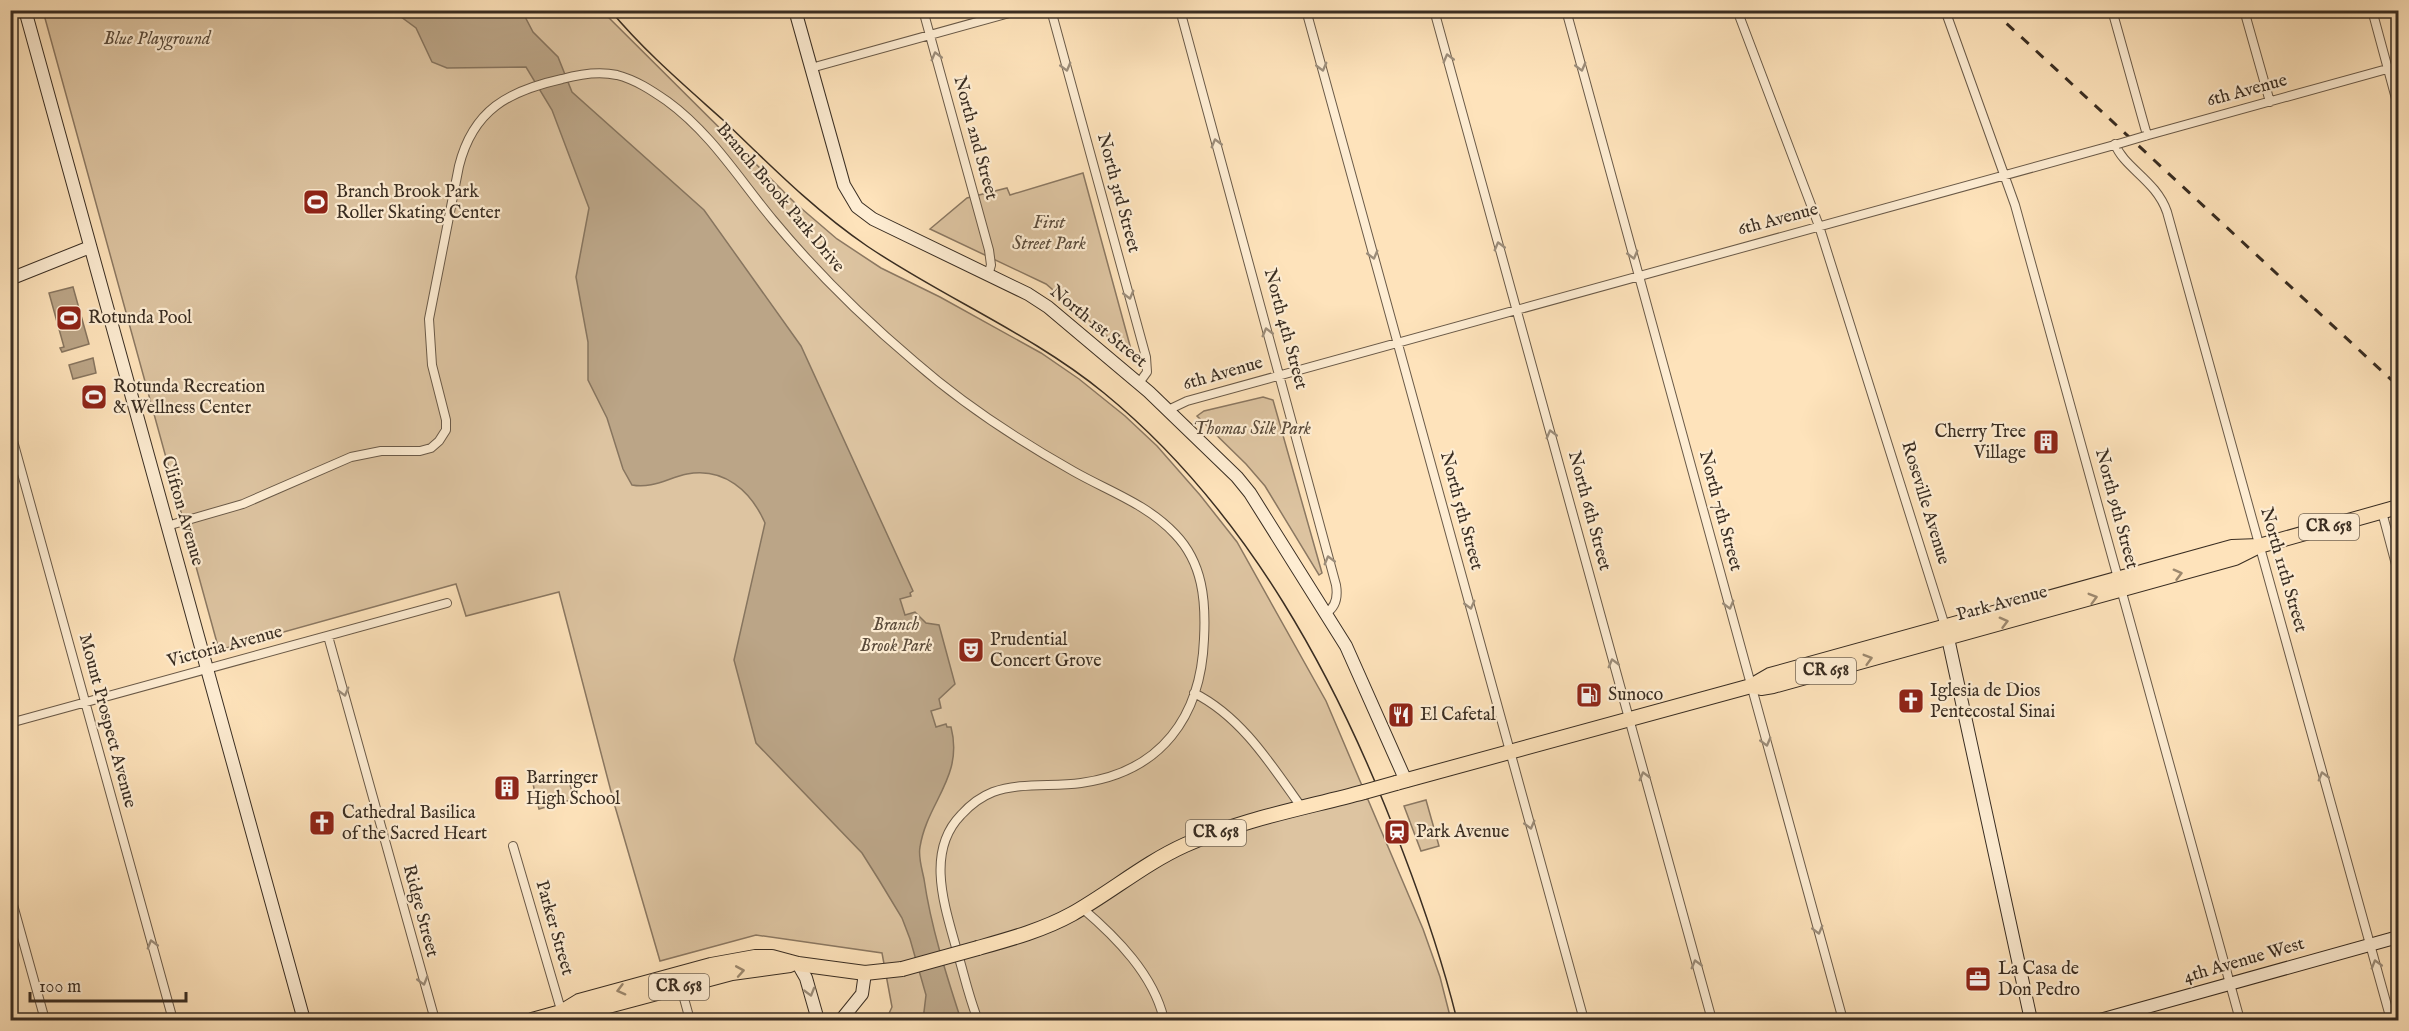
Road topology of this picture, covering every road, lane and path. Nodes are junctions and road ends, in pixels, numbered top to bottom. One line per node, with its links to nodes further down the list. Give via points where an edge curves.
1 (25, 10): 25 (main road, Clifton Avenue)
2 (795, 10): 17 (main road, North 1st Street)
3 (923, 10): 15 (street, North 2nd Street)
4 (1020, 10): 15 (street)
5 (1051, 10): 32 (street, North 3rd Street, one-way to 32, via 1146,357 1147,372)
6 (1180, 10): 31 (street, North 4th Street, one-way to 6)
7 (1306, 10): 30 (street, North 5th Street, one-way to 30)
8 (1434, 10): 29 (street, North 6th Street, one-way to 8)
9 (1566, 10): 27 (street, North 7th Street, one-way to 27)
10 (1737, 10): 24 (street, Roseville Avenue)
11 (1945, 10): 23 (street, North 9th Street)
12 (2112, 10): 21 (street)
13 (2244, 10): 19 (street)
14 (2372, 10): 18 (street)
15 (930, 35): 17 (street); 26 (street, North 2nd Street, one-way to 15, via 989,250)
16 (2398, 66): 18 (street, 6th Avenue)
17 (811, 68): 26 (main road, North 1st Street, via 844,185 857,207 881,224)
18 (2388, 69): 19 (street, 6th Avenue); 20 (street)
19 (2270, 102): 21 (street, 6th Avenue)
20 (2398, 106)
21 (2146, 136): 22 (street, 6th Avenue, bridge)
22 (2117, 144): 23 (street, 6th Avenue); 40 (street, North 11th Street, via 2121,155 2155,188 2167,212)
23 (2005, 175): 24 (street, 6th Avenue); 42 (street, North 9th Street)
24 (1819, 226): 27 (street, 6th Avenue); 45 (street, Roseville Avenue)
25 (90, 248): 28 (main road); 37 (main road, Clifton Avenue)
26 (988, 275): 32 (main road, North 1st Street, via 1042,303)
27 (1638, 276): 29 (street, 6th Avenue); 48 (street, North 7th Street, one-way to 48)
28 (10, 279)
29 (1517, 309): 30 (street, 6th Avenue); 51 (street, North 6th Street, one-way to 29)
30 (1397, 342): 31 (street, 6th Avenue); 53 (street, North 5th Street, one-way to 53)
31 (1279, 375): 33 (street, 6th Avenue, via 1187,400); 44 (street, North 4th Street, one-way to 31, via 1334,605 1337,591)
32 (1139, 383): 33 (main road, North 1st Street)
33 (1168, 410): 44 (main road, North 1st Street, via 1246,488)
34 (10, 430): 50 (street, Mount Prospect Avenue)
35 (2398, 507): 36 (main road, Park Avenue / CR 658)
36 (2382, 512): 39 (street); 40 (main road, Park Avenue / CR 658)
37 (167, 526): 47 (main road, Clifton Avenue); 49 (street, Branch Brook Park Drive, via 243,504 351,457 381,451 420,451 439,441 446,430 446,420 432,365 429,319 464,149 479,121 498,102 524,89 603,73 647,87 677,109 707,137 772,219 824,276 917,364 1016,436 1138,504 1172,530 1194,562 1204,598 1203,657)
38 (2398, 529): 39 (street)
39 (2388, 532): 41 (street)
40 (2259, 546): 42 (main road, Park Avenue / CR 658, via 2235,558); 60 (street, North 11th Street, one-way to 40)
41 (2398, 572)
42 (2120, 584): 45 (main road, Park Avenue / CR 658); 64 (street, North 9th Street)
43 (447, 603): 46 (street, Victoria Avenue)
44 (1326, 614): 54 (main road, via 1349,652)
45 (1946, 632): 48 (main road, Park Avenue / CR 658, via 1770,675); 79 (main road, Roseville Avenue)
46 (328, 636): 47 (street, Victoria Avenue); 69 (street, Ridge Street, one-way to 69)
47 (207, 669): 50 (street, Victoria Avenue); 68 (main road, Clifton Avenue)
48 (1751, 686): 51 (main road, Park Avenue / CR 658); 78 (street, North 7th Street, one-way to 78)
49 (1194, 693): 55 (street, via 1216,705 1233,721 1268,760); 74 (street, Branch Brook Park Drive, via 1167,743 1138,764 1090,781 997,790 977,800 952,825 942,848 942,890)
50 (85, 702): 52 (street, Victoria Avenue); 67 (street, Mount Prospect Avenue, one-way to 50)
51 (1629, 719): 53 (main road, Park Avenue / CR 658); 77 (street, North 6th Street, one-way to 51)
52 (10, 723)
53 (1510, 752): 54 (main road, Park Avenue / CR 658); 76 (street, North 5th Street, one-way to 76)
54 (1401, 782): 55 (main road, Park Avenue / CR 658, bridge)
55 (1302, 808): 58 (main road, Park Avenue / CR 658, via 1183,846)
56 (513, 846): 65 (street, Parker Street)
57 (10, 894): 66 (street)
58 (1082, 908): 62 (main road, Park Avenue / CR 658, bridge, via 1038,929 978,948 902,969); 75 (street, via 1133,959)
59 (2398, 937): 60 (main road, 4th Avenue West)
60 (2370, 945): 64 (main road, 4th Avenue West); 82 (street, North 11th Street, one-way to 60)
61 (798, 964): 62 (main road, Park Avenue / CR 658); 63 (main road, Park Avenue / CR 658); 72 (main road, one-way to 72)
62 (865, 973): 73 (main road, via 862,994)
63 (679, 980): 65 (main road, Park Avenue / CR 658, via 579,1001); 71 (street)
64 (2230, 984): 80 (main road, 4th Avenue West); 81 (street, North 9th Street)
65 (562, 1016): 70 (main road, Park Avenue / CR 658)
66 (45, 1020)
67 (173, 1020)
68 (304, 1020)
69 (435, 1020)
70 (532, 1020)
71 (690, 1020)
72 (818, 1020)
73 (842, 1020)
74 (978, 1020)
75 (1164, 1020)
76 (1584, 1020)
77 (1712, 1020)
78 (1843, 1020)
79 (2031, 1020)
80 (2100, 1020)
81 (2240, 1020)
82 (2391, 1020)

